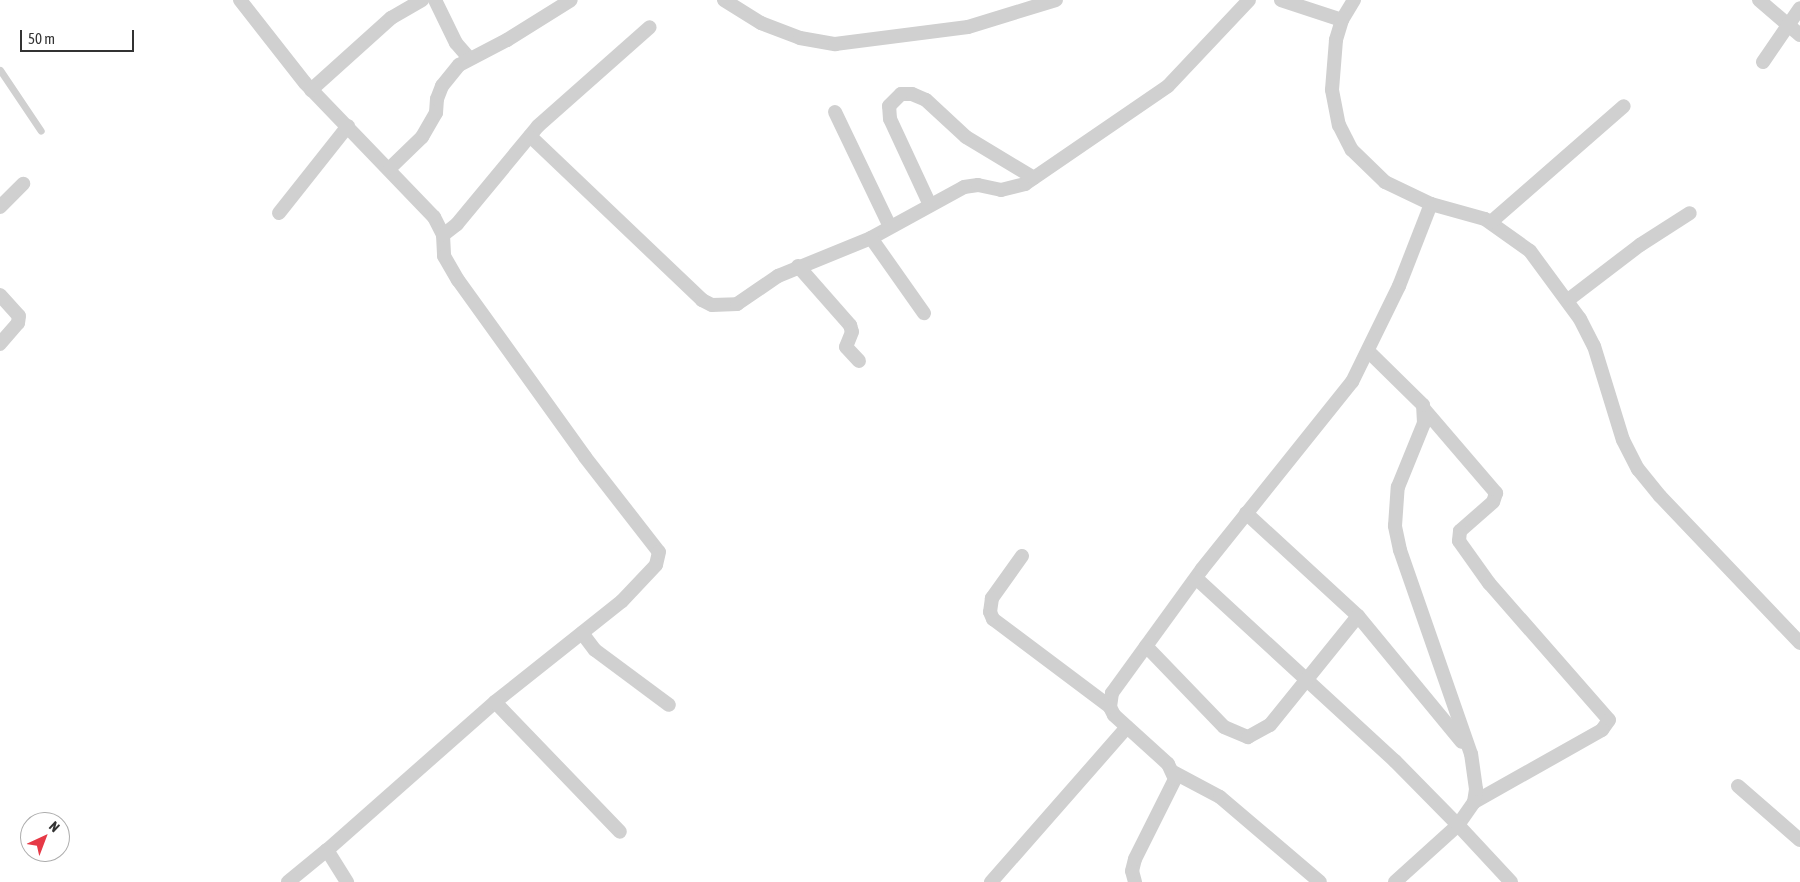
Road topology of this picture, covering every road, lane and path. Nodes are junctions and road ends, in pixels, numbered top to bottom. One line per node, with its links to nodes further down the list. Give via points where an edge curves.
1 (240, 0): 19 (street, via 268,40)
2 (422, 0): 19 (street, via 391,18)
3 (435, 0): 16 (street, via 456,43)
4 (571, 0): 16 (street, via 507,40)
5 (724, 0): 6 (street, via 761,23 800,38 835,44 968,27)
6 (1056, 0)
7 (1248, 0): 26 (street, via 1198,58 1168,86)
8 (1281, 0): 12 (street)
9 (1354, 0): 12 (street)
10 (1759, 0): 13 (street)
11 (1800, 8): 13 (street)
12 (1342, 20): 28 (street, via 1332,60 1332,90 1339,125 1352,150 1368,168 1386,182)
13 (1787, 25): 15 (street); 17 (street)
14 (650, 27): 24 (street)
15 (1800, 35)
16 (469, 58): 25 (street, via 442,86 436,99 436,113 422,137)
17 (1763, 62)
18 (0, 70): 23 (lane)
19 (311, 90): 22 (street)
20 (1624, 106): 33 (street)
21 (834, 112): 34 (street)
22 (348, 126): 25 (street); 31 (street)
23 (41, 131)
24 (530, 136): 35 (street, via 458,224); 37 (street, via 702,300 712,305 736,304)
25 (390, 168): 35 (street, via 434,217)
26 (1034, 178): 29 (street, via 1014,189 964,187); 29 (street, via 966,137 926,100 912,94 900,94 889,106 890,119)
27 (23, 184): 30 (street)
28 (1431, 204): 33 (street); 42 (street)
29 (930, 205): 34 (street)
30 (0, 207)
31 (279, 213)
32 (1690, 213): 39 (street, via 1633,250)
33 (1491, 222): 39 (street, via 1530,251)
34 (890, 228): 36 (street)
35 (444, 235): 49 (street, via 444,256 458,280 585,457 659,552 656,565 629,594)
36 (871, 238): 37 (street, via 822,260); 40 (street)
37 (798, 266): 43 (street, via 850,324 852,332 846,347)
38 (0, 295): 41 (street, via 19,316 18,323)
39 (1568, 300): 50 (street, via 1594,346 1623,440 1638,469)
40 (924, 313)
41 (0, 344)
42 (1369, 352): 44 (street, via 1418,396); 45 (street, via 1352,382)
43 (859, 361)
44 (1424, 409): 57 (street, via 1424,423 1398,487 1395,526 1406,569); 60 (street, via 1496,493 1493,502 1460,531 1460,541 1502,598 1608,720 1602,730)
45 (1246, 513): 47 (street); 48 (street)
46 (1022, 556): 55 (street, via 992,598 990,612 993,619)
47 (1197, 579): 51 (street); 52 (street)
48 (1358, 616): 52 (street); 57 (street)
49 (582, 634): 53 (street); 54 (street, via 595,650)
50 (1800, 643)
51 (1146, 646): 52 (street, via 1224,727 1248,737 1270,725); 55 (street, via 1118,681)
52 (1306, 680): 61 (street, via 1395,760)
53 (495, 702): 62 (street); 64 (street)
54 (669, 705)
55 (1110, 707): 56 (street)
56 (1127, 727): 58 (street); 67 (street)
57 (1471, 754): 60 (street, via 1476,788)
58 (1173, 772): 68 (street, via 1175,779 1171,793 1134,859 1132,871); 69 (street, via 1220,797)
59 (1738, 786): 63 (street)
60 (1474, 802): 61 (street)
61 (1458, 825): 70 (street); 71 (street)
62 (620, 832)
63 (1800, 840)
64 (327, 850): 65 (street); 66 (street)
65 (288, 882)
66 (347, 882)
67 (991, 882)
68 (1136, 882)
69 (1320, 882)
70 (1395, 882)
71 (1511, 882)

